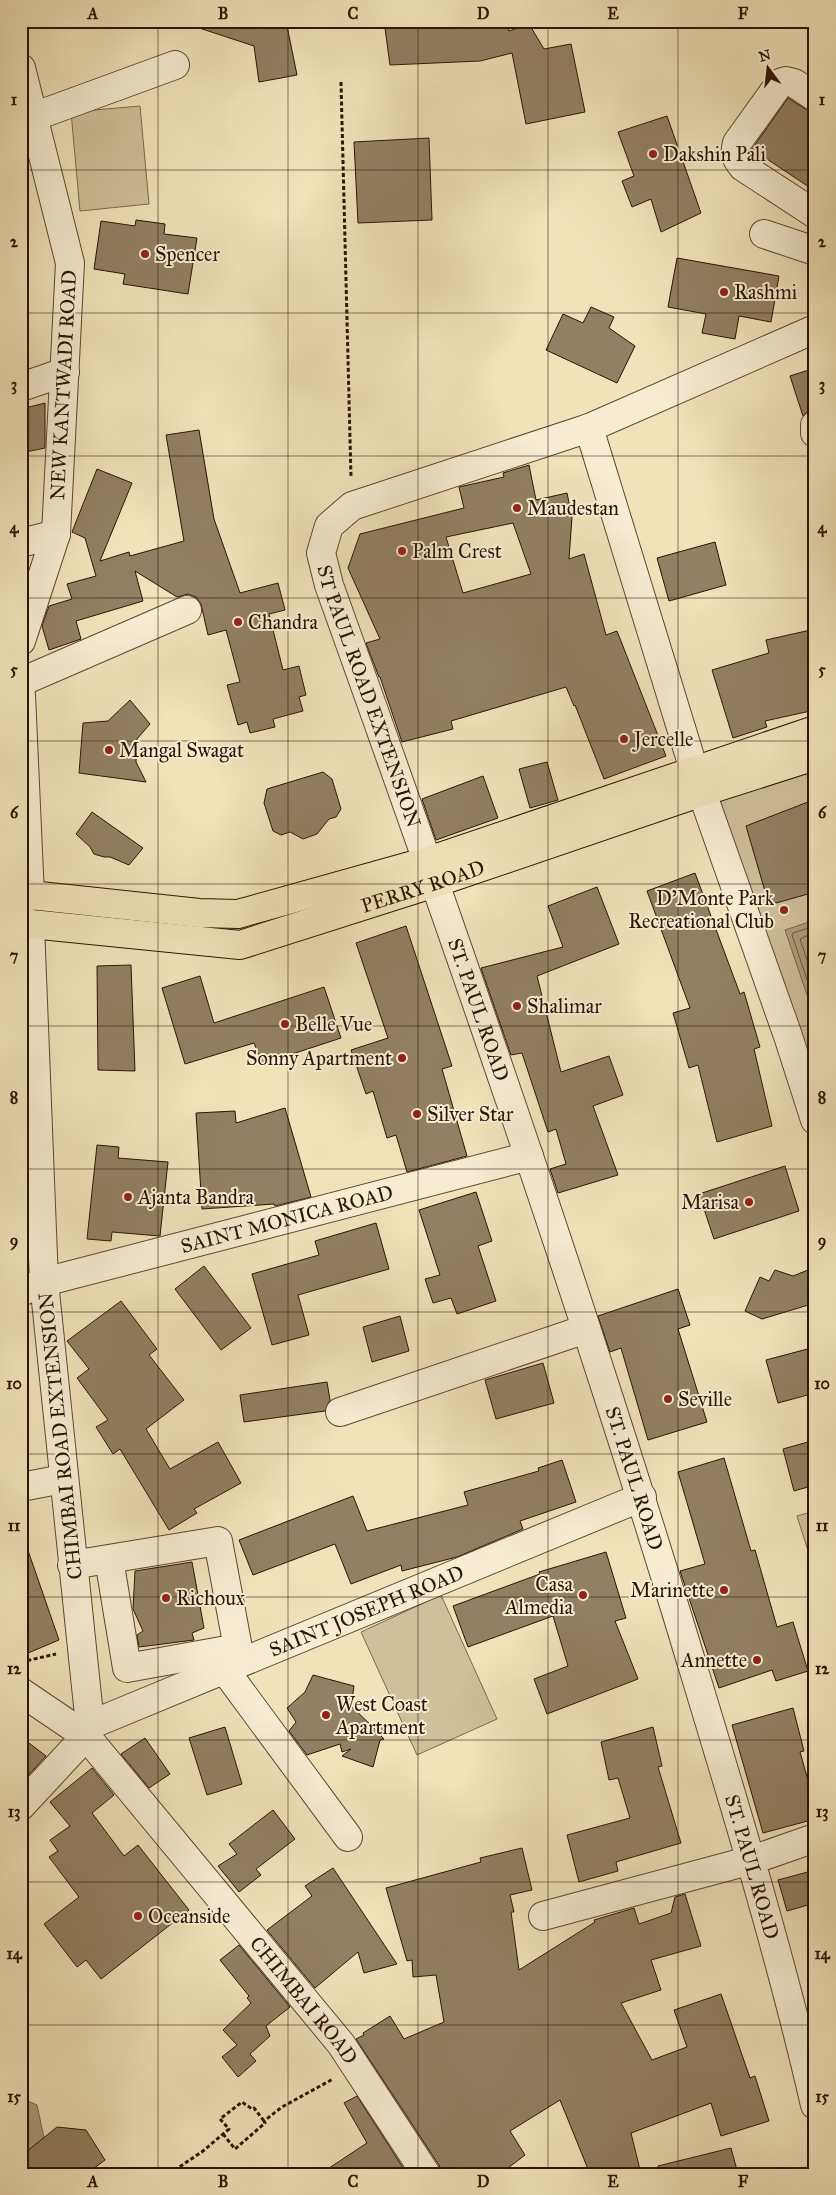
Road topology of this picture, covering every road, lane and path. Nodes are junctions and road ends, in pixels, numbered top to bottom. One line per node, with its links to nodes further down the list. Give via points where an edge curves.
1 (176, 65): 5 (street)
2 (21, 68): 5 (street, NEW KANTWADI ROAD)
3 (341, 82): 15 (path)
4 (815, 97): 6 (street, via 786,80 780,84 737,143 735,151 736,160 743,167)
5 (27, 116): 10 (street, NEW KANTWADI ROAD, via 70,263)
6 (815, 214)
7 (764, 234): 8 (street)
8 (815, 251)
9 (815, 328): 13 (street)
10 (65, 372): 11 (street); 16 (street, NEW KANTWADI ROAD)
11 (21, 387)
12 (815, 425): 14 (street)
13 (589, 428): 15 (street); 24 (street)
14 (815, 433)
15 (352, 506): 25 (street, ST PAUL ROAD EXTENSION, via 330,526 320,553)
16 (56, 534): 17 (street); 19 (street, NEW KANTWADI ROAD)
17 (21, 543)
18 (188, 610): 20 (street)
19 (21, 641)
20 (21, 682)
21 (21, 696): 26 (street)
22 (815, 730): 24 (main road, PERRY ROAD)
23 (815, 756): 24 (main road, PERRY ROAD)
24 (698, 781): 25 (main road, PERRY ROAD); 28 (street)
25 (432, 872): 26 (main road, PERRY ROAD, via 238,914); 27 (main road, PERRY ROAD, via 240,945); 29 (street, ST. PAUL ROAD)
26 (26, 895): 27 (main road)
27 (26, 924): 30 (street, CHIMBAI ROAD EXTENSION)
28 (815, 1120)
29 (529, 1156): 31 (street, SAINT MONICA ROAD); 32 (street, ST. PAUL ROAD)
30 (31, 1182): 31 (street, CHIMBAI ROAD EXTENSION)
31 (33, 1287): 34 (street, CHIMBAI ROAD EXTENSION)
32 (586, 1329): 33 (street); 36 (street, ST. PAUL ROAD)
33 (340, 1412)
34 (63, 1480): 35 (street); 38 (street, CHIMBAI ROAD EXTENSION)
35 (21, 1487)
36 (642, 1497): 40 (street, SAINT JOSEPH ROAD); 47 (street, ST. PAUL ROAD)
37 (109, 1559): 38 (street); 40 (street, via 127,1668); 40 (street, via 218,1541)
38 (72, 1565): 39 (street, CHIMBAI ROAD EXTENSION)
39 (81, 1648): 41 (path); 43 (street, CHIMBAI ROAD EXTENSION)
40 (234, 1660): 43 (street, SAINT JOSEPH ROAD); 45 (street)
41 (21, 1662)
42 (21, 1692): 43 (street, CHIMBAI ROAD)
43 (88, 1730): 44 (street); 50 (street, CHIMBAI ROAD)
44 (21, 1806)
45 (348, 1837)
46 (815, 1838): 47 (street)
47 (752, 1860): 48 (street); 49 (street, ST. PAUL ROAD)
48 (543, 1916)
49 (805, 2013): 51 (street, ST. PAUL ROAD)
50 (354, 2065): 52 (path); 55 (street, CHIMBAI ROAD)
51 (815, 2105)
52 (264, 2121): 53 (path, via 235,2149); 53 (path, via 254,2108 242,2102 220,2119 229,2129)
53 (223, 2134): 54 (path)
54 (169, 2174)
55 (426, 2174)

